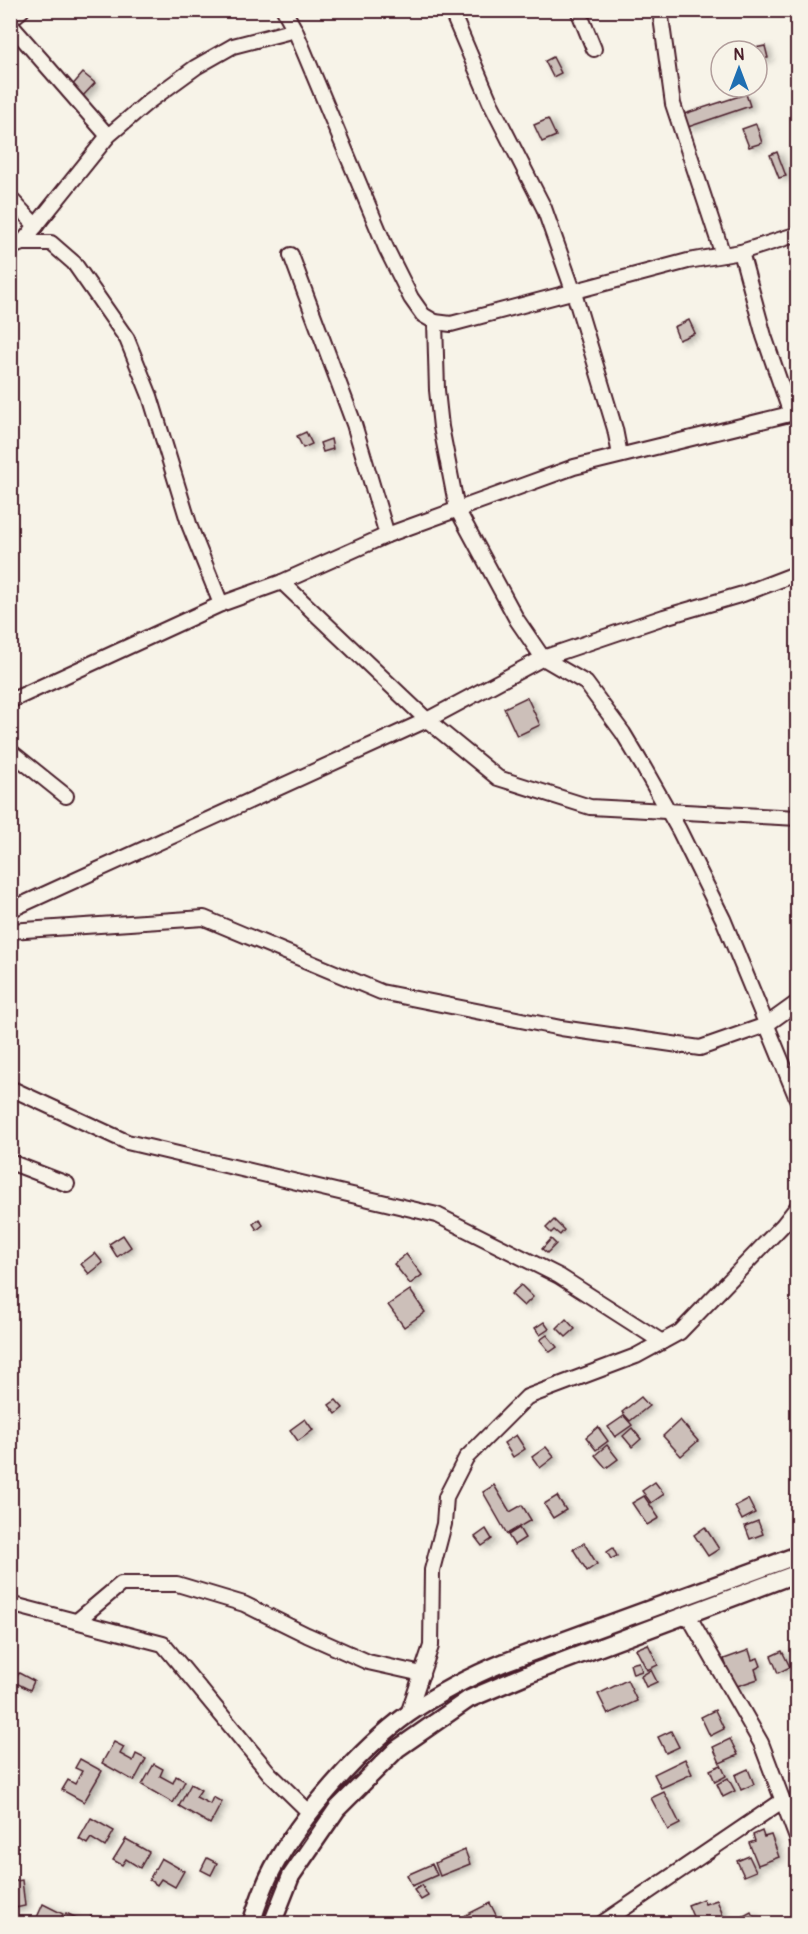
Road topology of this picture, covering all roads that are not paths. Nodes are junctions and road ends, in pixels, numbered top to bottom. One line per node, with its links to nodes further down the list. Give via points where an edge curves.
1 (22, 10): 6 (street)
2 (284, 10): 7 (street)
3 (451, 10): 17 (street, via 544,208)
4 (578, 10): 8 (street)
5 (660, 10): 16 (street, via 673,105)
6 (10, 22): 9 (street)
7 (295, 30): 9 (street, via 233,46 196,67); 18 (street, via 386,248 411,298 423,315)
8 (594, 49)
9 (108, 136): 11 (street)
10 (10, 198): 11 (street)
11 (36, 226): 13 (street)
12 (798, 234): 14 (street)
13 (16, 245): 25 (street, via 51,243 74,262 127,339 150,396 190,527)
14 (741, 252): 16 (street); 19 (street, via 764,336)
15 (291, 255): 22 (street, via 354,424)
16 (723, 255): 17 (street)
17 (574, 293): 18 (street, via 451,324); 20 (street)
18 (435, 322): 21 (street, via 441,427)
19 (794, 413): 20 (street)
20 (620, 455): 21 (street, via 574,467)
21 (457, 509): 22 (street); 26 (street, via 517,620)
22 (387, 535): 24 (street)
23 (798, 573): 26 (street)
24 (282, 582): 25 (street); 28 (street)
25 (221, 603): 27 (street)
26 (543, 658): 28 (street); 31 (street, via 586,683 623,733)
27 (10, 701)
28 (427, 720): 31 (street, via 498,778 590,807); 33 (street)
29 (10, 751): 30 (street)
30 (66, 796)
31 (669, 812): 32 (street); 36 (street, via 723,919)
32 (798, 818)
33 (10, 910)
34 (10, 931): 36 (street, via 204,918 381,992 561,1028 700,1048)
35 (798, 1002): 36 (street)
36 (766, 1025): 38 (street)
37 (10, 1088): 42 (street, via 127,1142 437,1215 559,1276)
38 (798, 1101)
39 (10, 1162): 40 (street)
40 (67, 1184)
41 (798, 1206): 42 (street, via 680,1332)
42 (662, 1342): 50 (street, via 636,1356 527,1397 466,1458 446,1497 444,1524 432,1570 431,1646)
43 (798, 1555): 45 (street)
44 (798, 1573): 47 (street)
45 (678, 1597): 49 (street); 51 (street, via 464,1679)
46 (10, 1604): 48 (street)
47 (688, 1615): 49 (street); 52 (street, via 761,1743)
48 (77, 1621): 50 (street, via 121,1584 177,1584 244,1604 368,1662); 53 (street, via 163,1644 270,1774)
49 (668, 1623): 56 (street, via 469,1699 397,1749 337,1809 291,1876)
50 (422, 1674): 51 (street)
51 (408, 1714): 53 (street, via 379,1738)
52 (782, 1801): 54 (street); 57 (street)
53 (310, 1813): 55 (street, via 272,1869)
54 (798, 1841)
55 (251, 1923)
56 (272, 1923)
57 (601, 1923)

